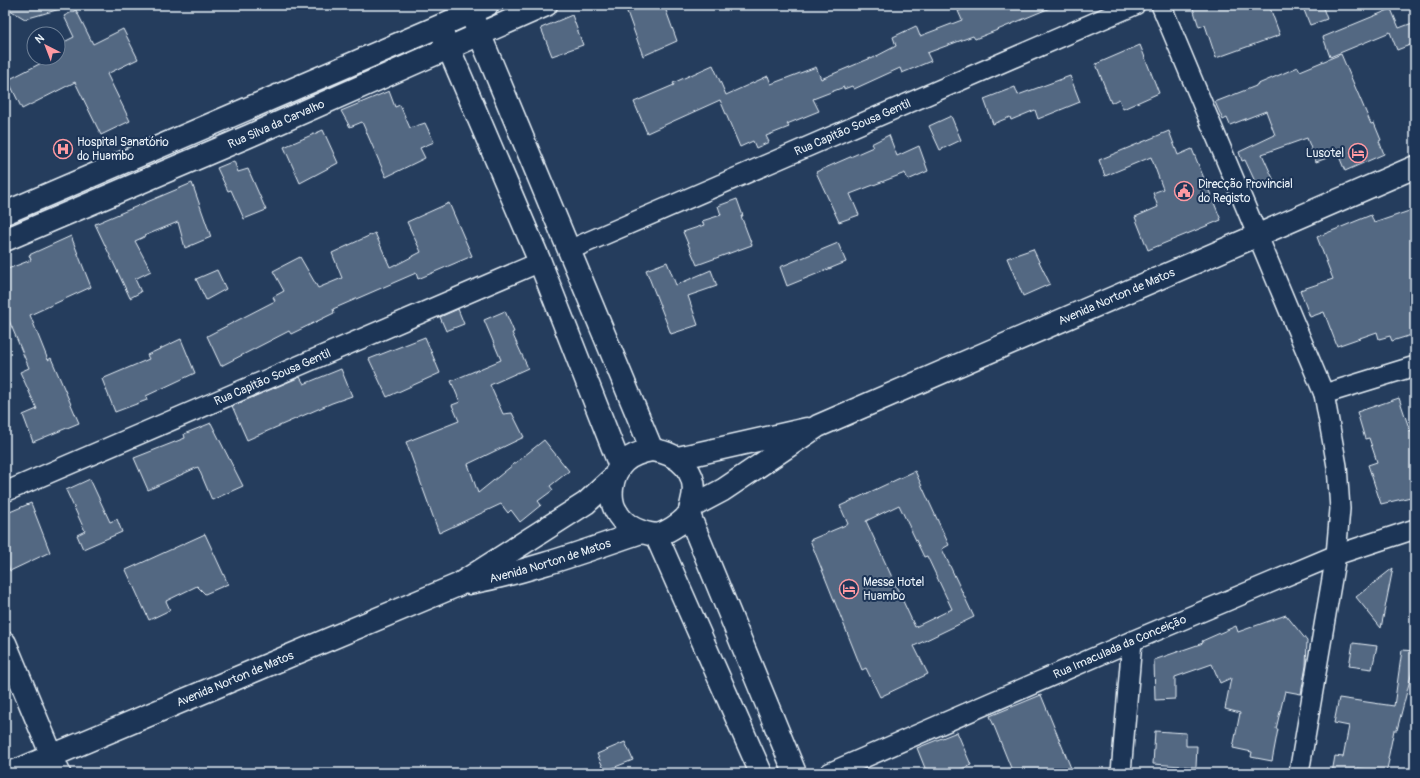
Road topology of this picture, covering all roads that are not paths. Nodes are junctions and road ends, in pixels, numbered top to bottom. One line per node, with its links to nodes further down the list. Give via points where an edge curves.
1 (546, 5): 6 (street, Rua Silva da Carvalho)
2 (1135, 5): 14 (street, Rua Capitão Sousa Gentil)
3 (1161, 5): 12 (street)
4 (479, 9): 5 (street, Rua Silva da Carvalho); 6 (street)
5 (440, 26): 7 (street); 8 (street, Rua Silva da Carvalho)
6 (480, 35): 7 (street, Rua Silva da Carvalho); 14 (street)
7 (449, 48): 10 (street, Rua Silva da Carvalho); 15 (street)
8 (119, 164): 10 (street); 11 (street, Rua Silva da Carvalho)
9 (1415, 168): 12 (street, Avenida Norton de Matos)
10 (129, 186): 13 (street, Rua Silva da Carvalho)
11 (5, 213)
12 (1257, 236): 17 (street); 18 (street, Avenida Norton de Matos)
13 (5, 240)
14 (569, 250): 19 (street)
15 (540, 262): 21 (street); 22 (street, Rua Capitão Sousa Gentil)
16 (1415, 366): 17 (street)
17 (1324, 394): 26 (street, via 1337,466 1340,509)
18 (818, 426): 20 (street, Avenida Norton de Matos); 23 (street, Avenida Norton de Matos)
19 (652, 450): 20 (street); 21 (street, via 640,452 629,458)
20 (678, 458): 23 (street, via 691,475 694,486)
21 (617, 472): 25 (street, via 611,495 615,511 626,524); 27 (street, Avenida Norton de Matos, via 586,503)
22 (5, 492)
23 (690, 511): 25 (street, via 672,528); 33 (street)
24 (1415, 530): 26 (street, Rua Imaculada da Conceição)
25 (649, 533): 27 (street, Avenida Norton de Matos, via 487,580); 32 (street)
26 (1336, 555): 28 (street, Rua Imaculada da Conceição); 36 (street)
27 (458, 585): 30 (street, Avenida Norton de Matos)
28 (1132, 641): 34 (street, Rua Imaculada da Conceição); 35 (street)
29 (5, 643): 30 (street)
30 (55, 764): 31 (street, Avenida Norton de Matos)
31 (11, 773)
32 (761, 773)
33 (796, 773)
34 (829, 773)
35 (1121, 773)
36 (1299, 773)

